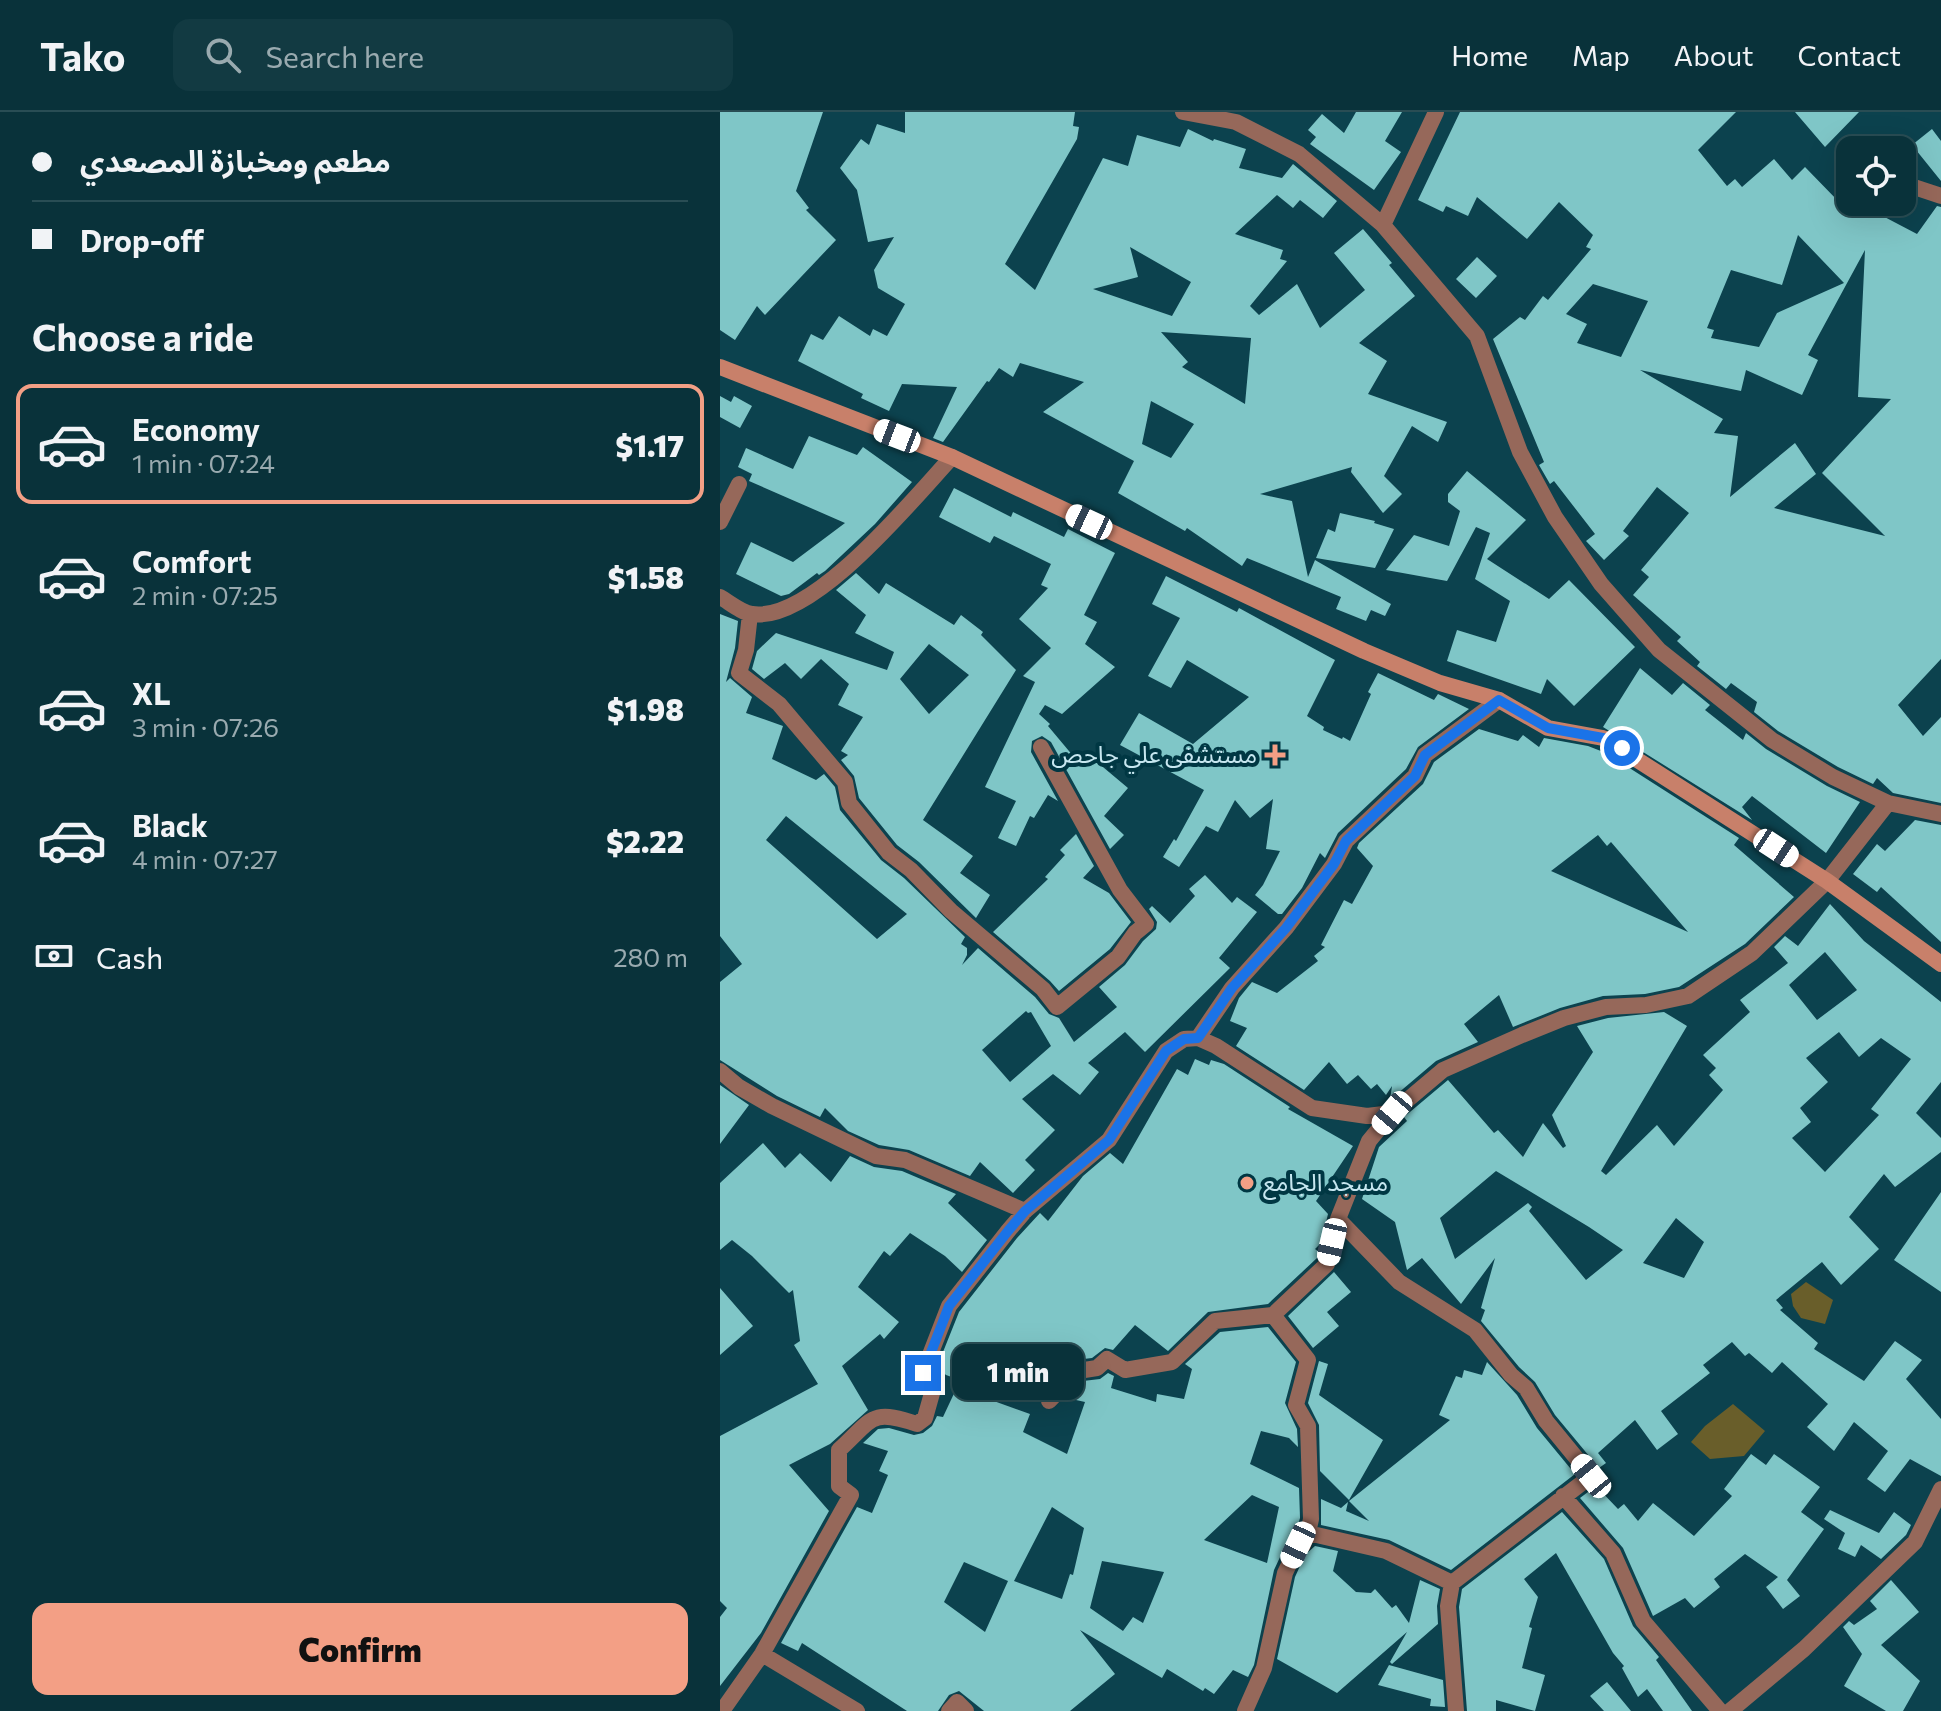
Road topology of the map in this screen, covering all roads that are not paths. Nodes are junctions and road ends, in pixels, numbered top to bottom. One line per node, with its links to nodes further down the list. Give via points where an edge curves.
1 (1183, 112): 5 (street, via 1236,122 1299,154)
2 (1436, 112): 5 (street)
3 (1916, 188): 4 (street)
4 (1941, 196)
5 (1383, 225): 14 (street, via 1477,336 1520,452 1555,517 1601,584 1659,650 1772,740)
6 (720, 367): 7 (main road)
7 (952, 457): 11 (street, via 835,579 777,613); 12 (main road, via 1364,651 1440,683)
8 (739, 484): 9 (street)
9 (720, 522)
10 (720, 597): 11 (street)
11 (750, 614): 13 (street, via 739,673 779,704 845,782 849,803 889,853 1057,1007 1118,957 1146,924 1120,890)
12 (1499, 700): 16 (main road, via 1548,728 1603,738); 18 (street, via 1425,755 1415,776 1346,841 1286,928 1232,988)
13 (1041, 747)
14 (1888, 803): 15 (street); 16 (street)
15 (1941, 814)
16 (1827, 881): 17 (main road); 20 (street, via 1752,953 1688,996 1564,1018 1443,1070)
17 (1941, 964)
18 (1198, 1038): 20 (street, via 1312,1108 1367,1116); 21 (street, via 1184,1039 1166,1051 1109,1140)
19 (720, 1071): 21 (street, via 772,1106 864,1151 905,1160)
20 (1392, 1113): 22 (street, via 1369,1141)
21 (1025, 1211): 29 (street, via 949,1306 923,1373 936,1379 925,1418 917,1424 876,1416 839,1450 839,1486 851,1495)
22 (1338, 1219): 23 (street, via 1327,1264); 26 (street, via 1399,1282 1475,1330 1526,1388 1591,1476)
23 (1273, 1315): 24 (street, via 1215,1321 1172,1362 1125,1370 1107,1359 1097,1368 1078,1371); 27 (street, via 1308,1360 1296,1405 1308,1426)
24 (1049, 1401)
25 (1941, 1489): 37 (street, via 1915,1542)
26 (1563, 1496): 28 (street); 36 (street, via 1613,1553 1643,1621)
27 (1308, 1533): 28 (street, via 1386,1551); 34 (street, via 1285,1573 1264,1668)
28 (1452, 1583): 35 (street, via 1448,1606)
29 (762, 1654): 30 (street); 31 (street)
30 (722, 1711)
31 (857, 1711)
32 (949, 1711): 33 (street, via 957,1702)
33 (966, 1711)
34 (1245, 1711)
35 (1456, 1711)
36 (1720, 1711)
37 (1730, 1711)

